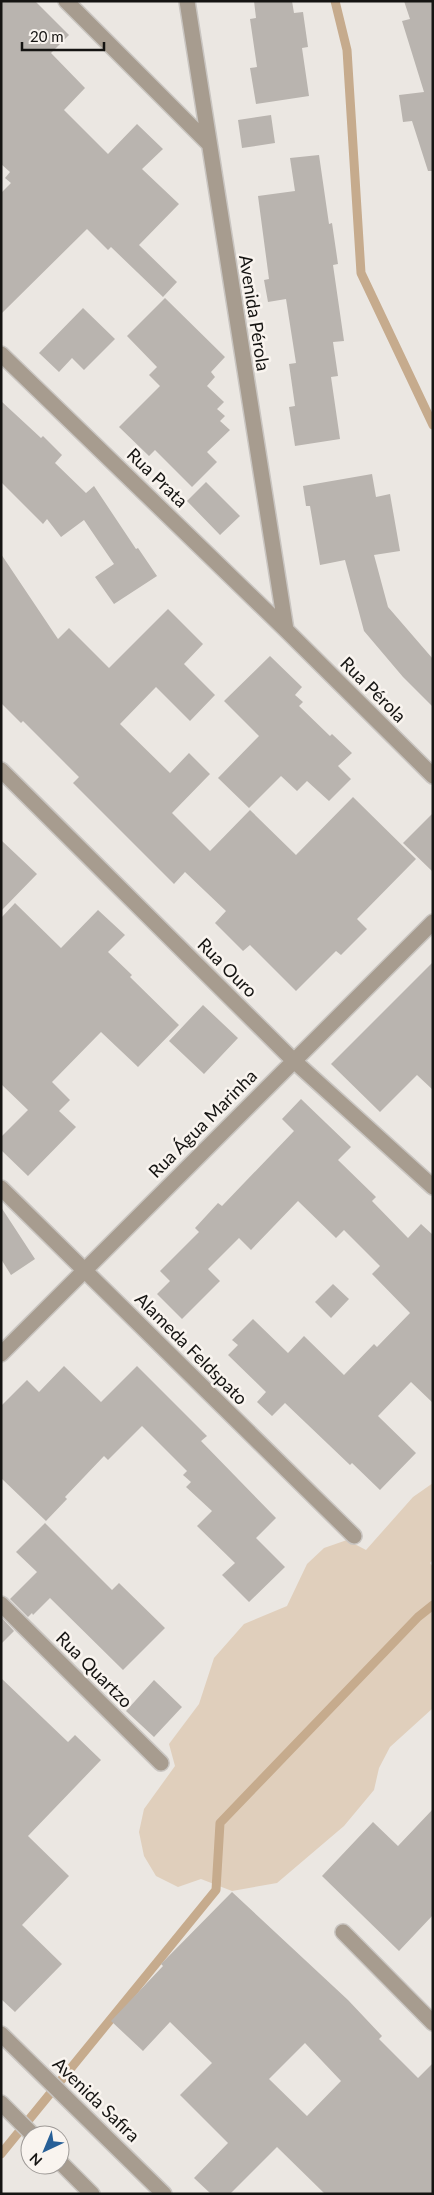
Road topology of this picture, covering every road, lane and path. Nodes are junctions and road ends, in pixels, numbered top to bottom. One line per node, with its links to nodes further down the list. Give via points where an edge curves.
1 (66, 1): 3 (street)
2 (187, 1): 3 (street, Avenida Pérola)
3 (208, 143): 5 (street, Avenida Pérola)
4 (1, 354): 5 (street, Rua Prata)
5 (286, 630): 7 (street, Rua Pérola)
6 (1, 770): 9 (street, Rua Ouro)
7 (433, 776)
8 (433, 922): 9 (street, Rua Água Marinha)
9 (293, 1060): 10 (street, Rua Ouro); 12 (street, Rua Água Marinha)
10 (433, 1187)
11 (1, 1188): 12 (street, Alameda Feldspato)
12 (84, 1270): 13 (street, Rua Água Marinha); 14 (street, Alameda Feldspato)
13 (1, 1354)
14 (354, 1536)
15 (1, 1604): 16 (street, Rua Quartzo)
16 (161, 1763)
17 (343, 1932): 18 (street)
18 (433, 2023)
19 (1, 2034): 24 (street, Avenida Safira)
20 (1, 2103): 21 (street)
21 (23, 2125)
22 (70, 2172): 23 (street)
23 (92, 2194)
24 (164, 2194)

